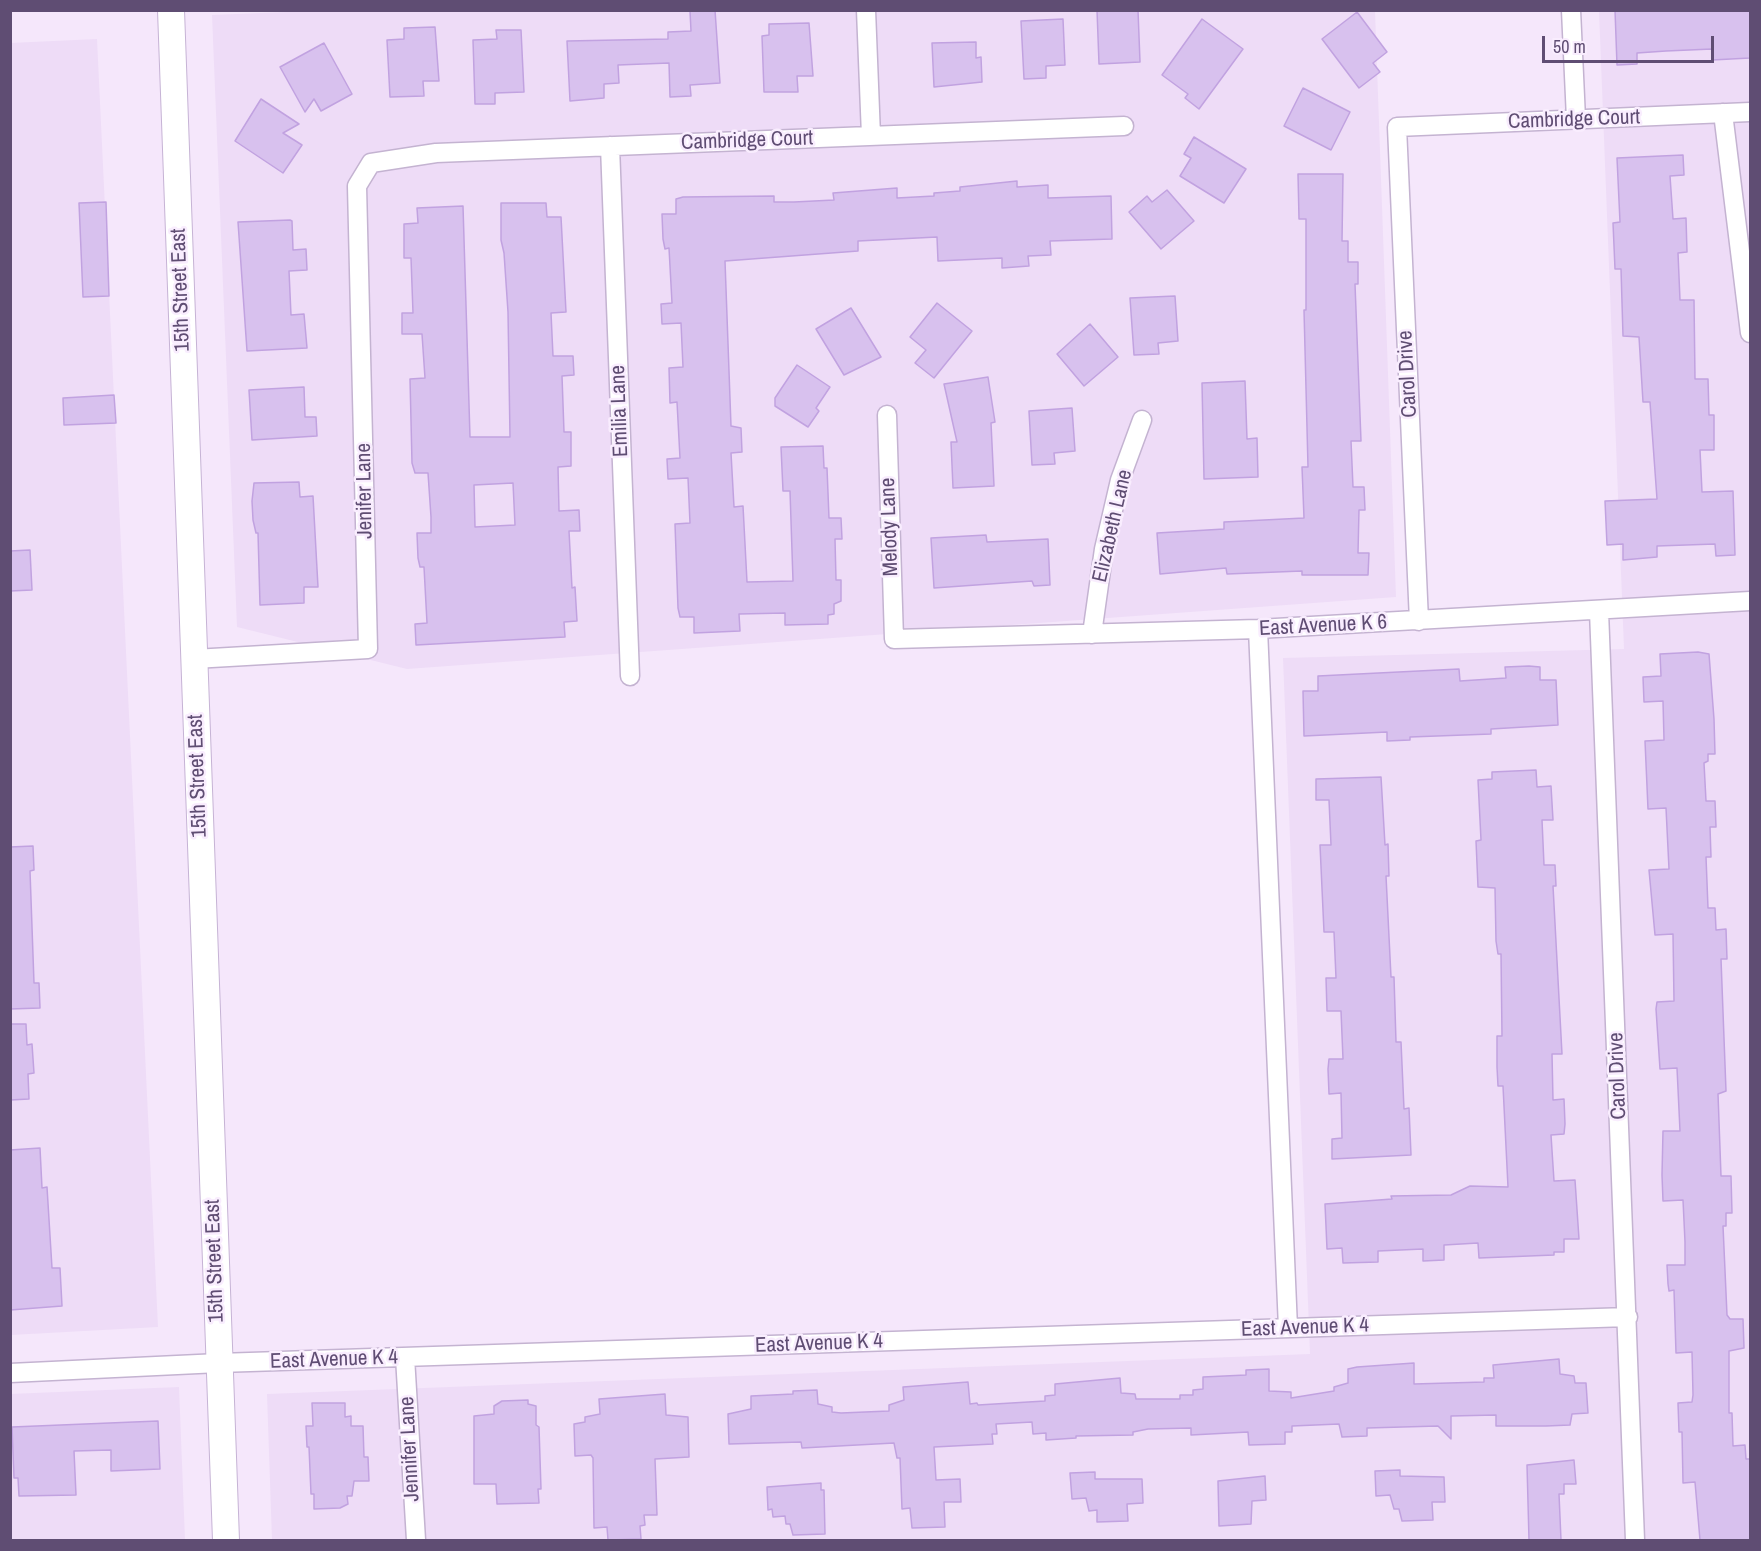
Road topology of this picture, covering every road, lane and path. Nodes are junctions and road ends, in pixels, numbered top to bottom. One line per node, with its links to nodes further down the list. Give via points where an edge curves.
1 (171, 10): 21 (street, 15th Street East)
2 (866, 10): 9 (street)
3 (1571, 10): 6 (street)
4 (1750, 112): 5 (street, Cambridge Court)
5 (1723, 113): 6 (street, Cambridge Court); 12 (street)
6 (1576, 119): 8 (street, Cambridge Court)
7 (1124, 126): 9 (street, Cambridge Court)
8 (1397, 127): 17 (street, Carol Drive)
9 (871, 136): 10 (street, Cambridge Court)
10 (610, 146): 11 (street, Cambridge Court, via 436,153); 22 (street, Emilia Lane)
11 (371, 163): 21 (street, Jenifer Lane, via 357,186 368,649)
12 (1750, 333)
13 (886, 415): 20 (street, Melody Lane)
14 (1142, 420): 19 (street, Elizabeth Lane, via 1120,480 1104,549)
15 (1750, 601): 16 (street, East Avenue K 6)
16 (1599, 611): 17 (street, East Avenue K 6); 23 (street, Carol Drive)
17 (1419, 621): 18 (street, East Avenue K 6)
18 (1258, 629): 19 (street, East Avenue K 6); 24 (street)
19 (1092, 634): 20 (street, East Avenue K 6)
20 (894, 639)
21 (194, 659): 26 (street, 15th Street East)
22 (630, 676)
23 (1628, 1317): 24 (street, East Avenue K 4); 30 (street, Carol Drive)
24 (1288, 1328): 25 (street, East Avenue K 4)
25 (405, 1357): 26 (street, East Avenue K 4); 29 (street, Jennifer Lane)
26 (219, 1364): 27 (street, East Avenue K 4); 28 (street, 15th Street East)
27 (10, 1373)
28 (226, 1540)
29 (416, 1540)
30 (1635, 1540)

